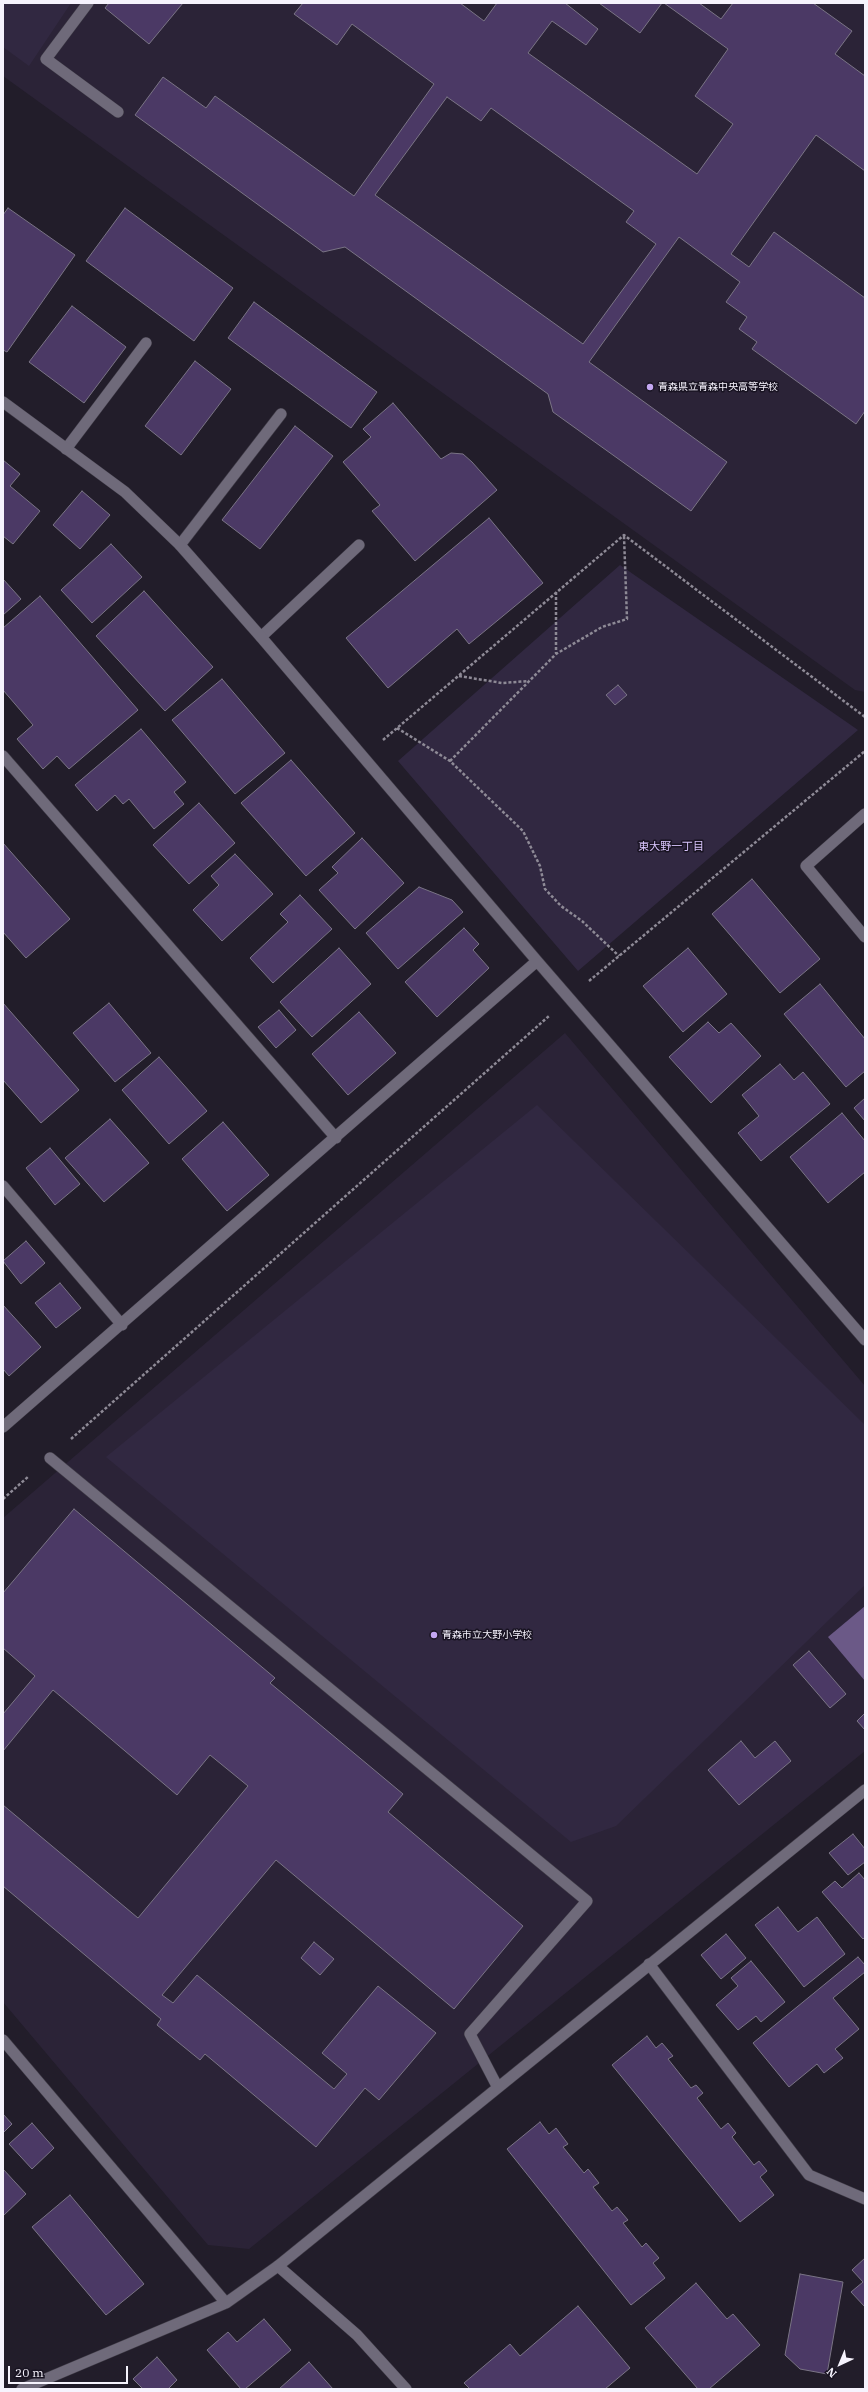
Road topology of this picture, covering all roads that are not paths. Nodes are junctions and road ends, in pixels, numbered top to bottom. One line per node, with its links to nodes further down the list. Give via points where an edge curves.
1 (88, 3): 2 (street, via 46,59)
2 (118, 112)
3 (146, 343): 6 (street)
4 (3, 402): 6 (street)
5 (281, 414): 7 (street)
6 (66, 449): 7 (street, via 125,492)
7 (180, 545): 9 (street)
8 (359, 545): 9 (street)
9 (261, 637): 13 (street)
10 (3, 756): 14 (street)
11 (865, 814): 12 (street, via 806,866)
12 (865, 937)
13 (537, 961): 14 (street); 17 (street)
14 (336, 1138): 16 (street)
15 (3, 1186): 16 (street)
16 (122, 1325): 18 (street)
17 (865, 1340)
18 (3, 1427)
19 (50, 1458): 23 (street, via 587,1902 470,2034)
20 (865, 1790): 21 (street)
21 (649, 1964): 23 (street); 24 (street, via 809,2175)
22 (3, 2040): 26 (street)
23 (497, 2086): 25 (street)
24 (865, 2199)
25 (278, 2266): 26 (street); 28 (street, via 357,2335)
26 (226, 2303): 27 (street)
27 (22, 2389)
28 (406, 2389)

